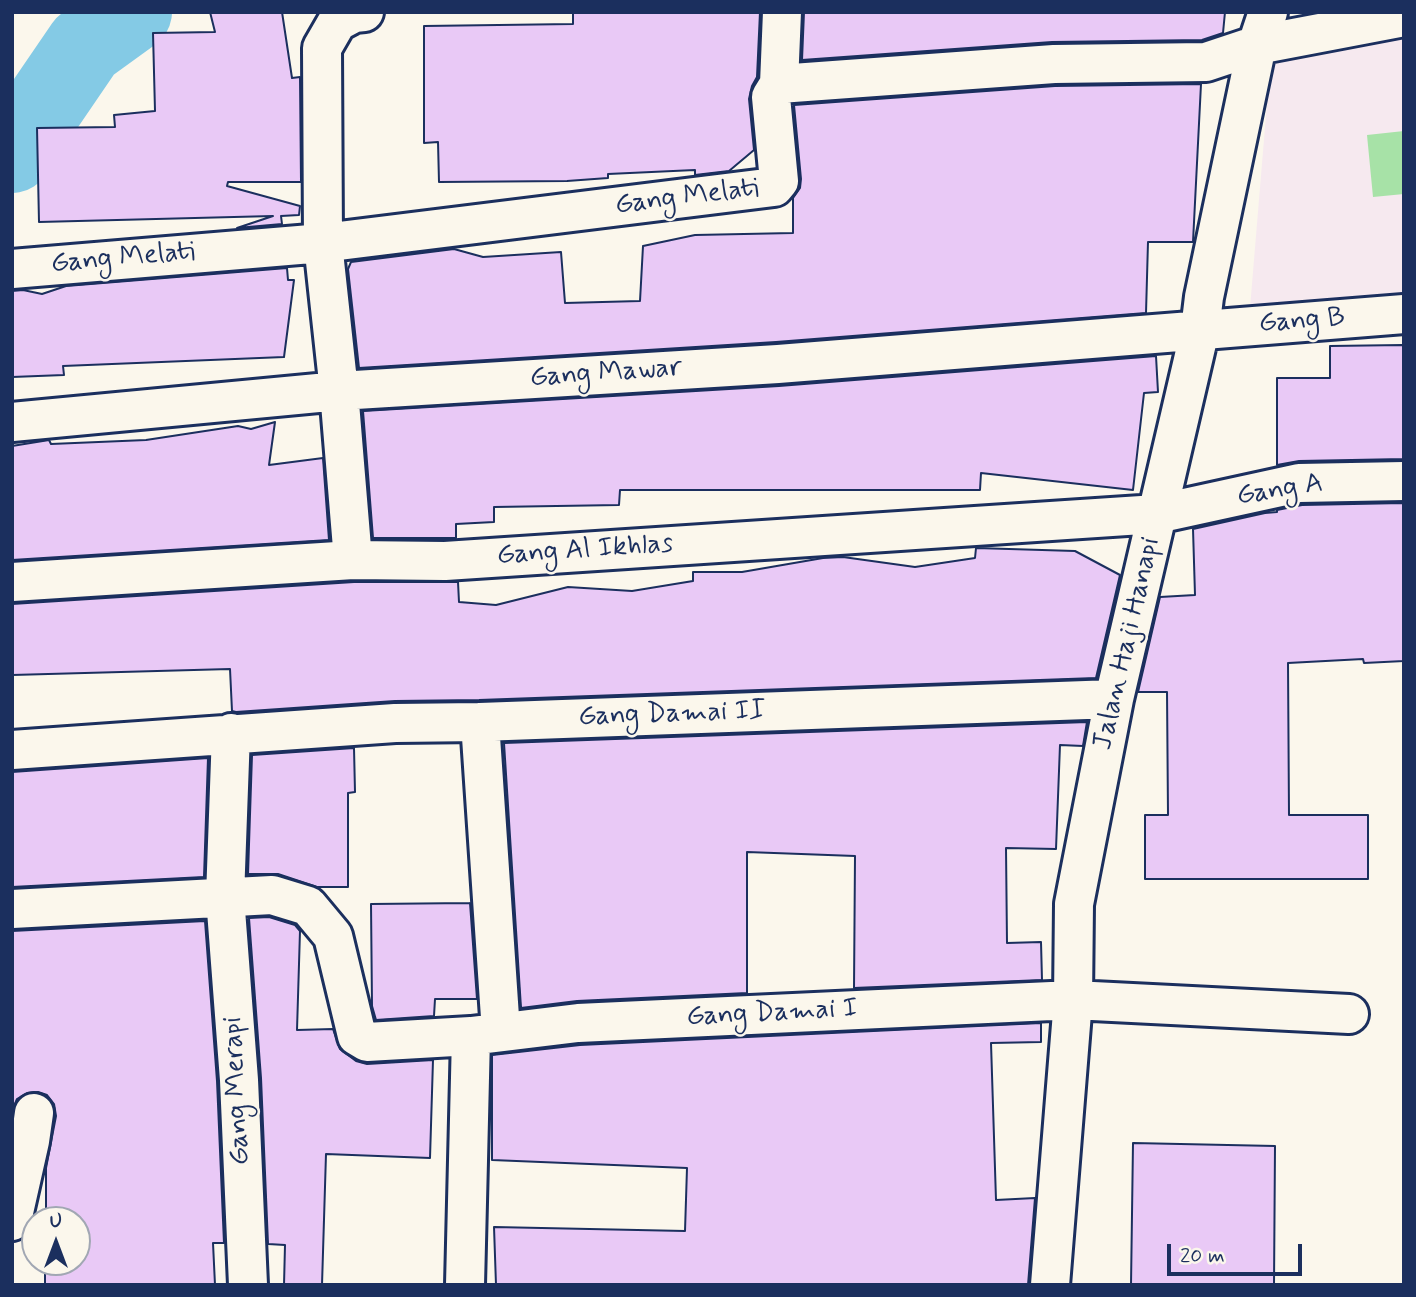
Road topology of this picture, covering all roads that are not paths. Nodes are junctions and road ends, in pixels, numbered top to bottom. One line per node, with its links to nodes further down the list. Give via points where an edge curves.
1 (364, 12): 6 (street, via 337,22 322,48)
2 (782, 12): 5 (street)
3 (1404, 17): 4 (street)
4 (1263, 29): 5 (street, via 1206,62 1054,64); 9 (street, Jalan Haji Hanapi)
5 (779, 84): 6 (street, Gang Melati, via 771,97 779,181 774,187)
6 (323, 243): 7 (street, Gang Melati); 10 (street)
7 (12, 269)
8 (1404, 314): 9 (street, Gang B)
9 (1200, 330): 10 (street, Gang Mawar, via 778,364); 13 (street, Jalan Haji Hanapi)
10 (339, 391): 11 (street, Gang Mawar); 14 (street)
11 (12, 422)
12 (1404, 481): 13 (street, Gang A, via 1298,483)
13 (1157, 514): 14 (street, Gang Al Ikhlas, via 444,561); 16 (street, Jalan Haji Hanapi)
14 (353, 560): 15 (street, Gang Al Ikhlas)
15 (12, 582)
16 (1114, 699): 17 (street, Gang Damai II); 22 (street, Jalan Haji Hanapi, via 1074,904)
17 (480, 722): 18 (street, Gang Damai II); 24 (street)
18 (231, 733): 19 (street, Gang Damai II); 20 (street, Gang Merapi)
19 (12, 750)
20 (225, 897): 21 (street, Gang Damai I); 24 (street, Gang Damai I, via 272,895 308,906 333,936 357,1036 367,1042); 27 (street, Gang Merapi)
21 (12, 908)
22 (1073, 1000): 23 (street, Gang Damai I); 24 (street, Gang Damai I, via 578,1023); 29 (street, Jalan Haji Hanapi)
23 (1349, 1014)
24 (486, 1034): 28 (street)
25 (34, 1113): 26 (street)
26 (12, 1221)
27 (248, 1285)
28 (466, 1285)
29 (1050, 1285)

